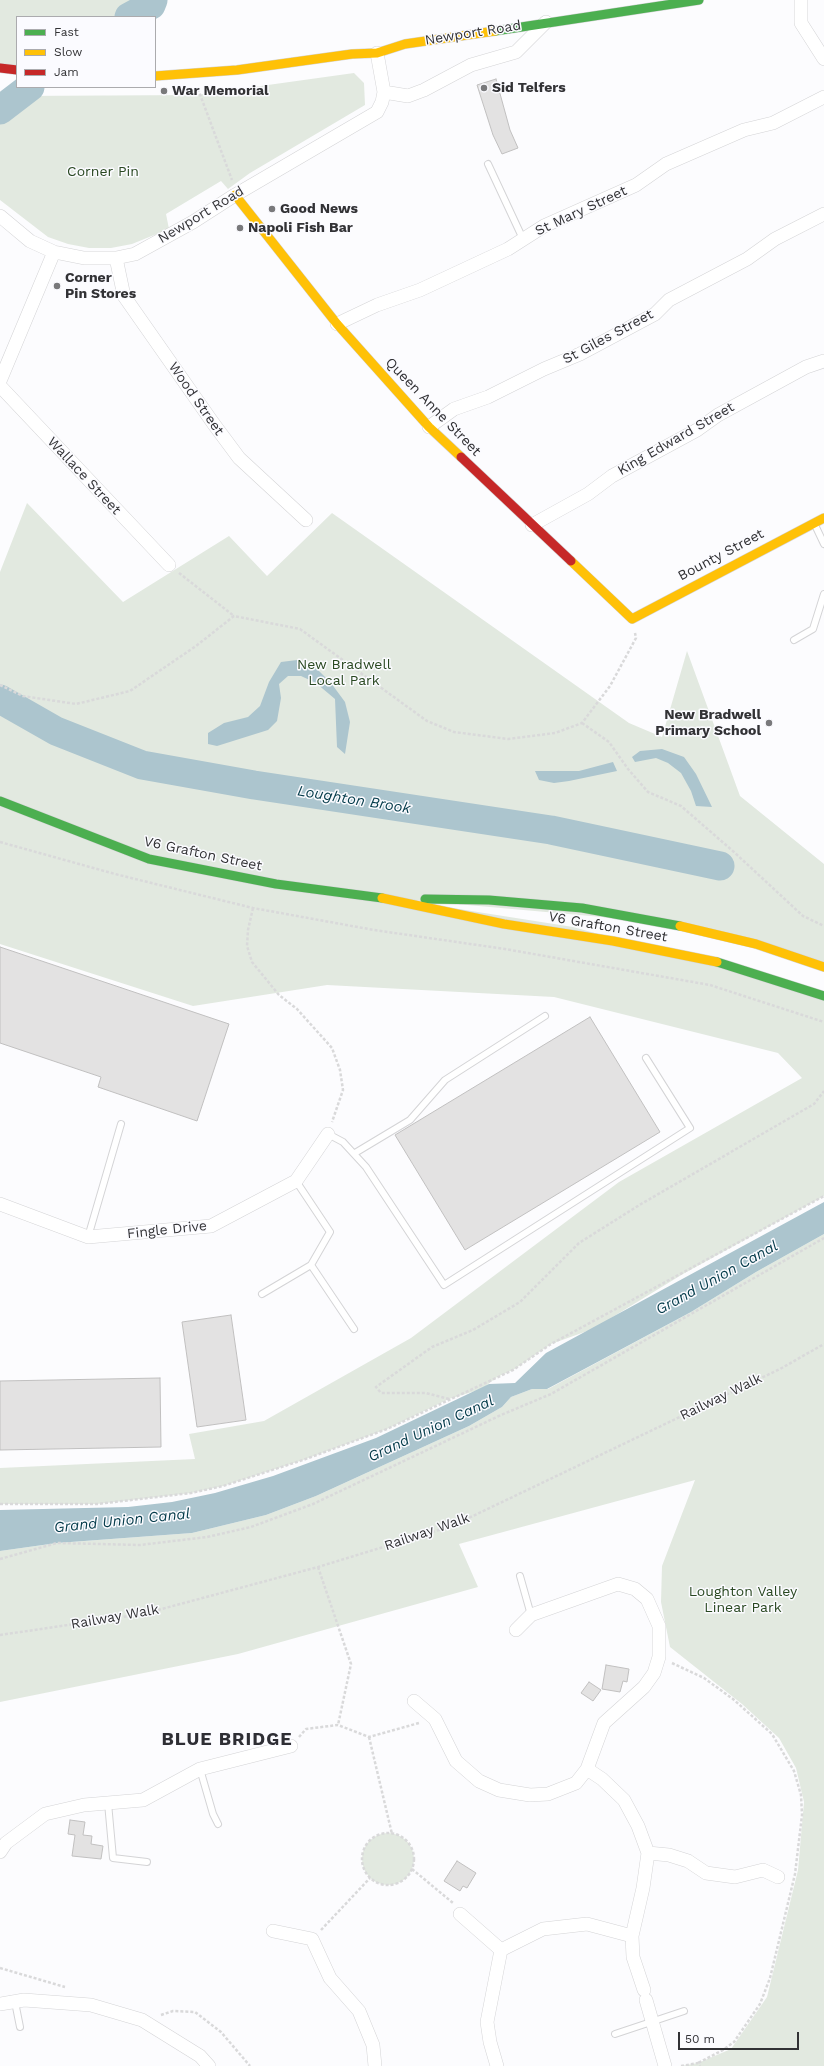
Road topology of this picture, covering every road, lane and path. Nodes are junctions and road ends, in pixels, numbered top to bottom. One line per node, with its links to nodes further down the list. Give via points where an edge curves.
1 (699, 0): 3 (street, Newport Road)
2 (801, 0): 5 (street, via 801,23)
3 (547, 22): 4 (street, Newport Road, via 405,44); 10 (street, Newport Road, via 516,52 471,66 408,96)
4 (377, 53): 8 (street, Newport Road); 10 (street, Newport Road)
5 (824, 59)
6 (0, 68): 7 (street)
7 (16, 70)
8 (193, 74): 9 (street, Newport Road); 13 (path)
9 (156, 76)
10 (384, 92): 13 (street, Newport Road, via 377,112)
11 (824, 97): 16 (street, St Mary Street, via 773,123 744,130 666,164 636,185 544,226)
12 (488, 164): 16 (lane)
13 (236, 194): 18 (street, Newport Road, via 135,254); 19 (street, Queen Anne Street)
14 (824, 214): 23 (street, St Giles Street, via 669,300 655,314 580,354 488,397 454,409)
15 (0, 216): 17 (street, Newport Road, via 30,241)
16 (523, 239): 19 (street, St Mary Street, via 508,249 420,290 377,305)
17 (54, 252): 18 (street, Newport Road, via 84,258); 21 (street)
18 (116, 258): 25 (street, Wood Street, via 124,296 213,423 239,458)
19 (337, 324): 23 (street, Queen Anne Street)
20 (824, 361): 27 (street, King Edward Street, via 806,367 718,415 697,430 612,476 588,494)
21 (0, 381)
22 (0, 386): 29 (street, Wallace Street)
23 (429, 427): 27 (street, Queen Anne Street)
24 (824, 518): 26 (street, Bounty Street)
25 (306, 520)
26 (814, 524): 28 (lane); 32 (street, Bounty Street, via 748,556)
27 (532, 525): 32 (street, Queen Anne Street)
28 (824, 544)
29 (169, 565): 31 (path)
30 (824, 594): 33 (lane, via 813,629)
31 (234, 616): 34 (path, via 196,646 130,691 76,704 23,696); 35 (path, via 300,629 427,721 454,732 508,739 555,733)
32 (632, 619): 35 (path, via 636,638 610,686)
33 (794, 640)
34 (0, 685)
35 (582, 723): 40 (path, via 609,742 648,792 681,806 803,916)
36 (0, 802): 38 (street, V6 Grafton Street, via 149,859 276,884)
37 (0, 842): 39 (path)
38 (384, 898): 41 (street, V6 Grafton Street, via 489,900 582,908 669,923 756,944); 42 (street, V6 Grafton Street, via 504,924 613,941 722,963)
39 (253, 908): 44 (path, via 710,985); 48 (path, via 247,946 252,962 279,995 297,1009 332,1048 340,1070 343,1090)
40 (824, 926)
41 (824, 967)
42 (824, 996)
43 (545, 1016): 49 (lane, via 445,1080 410,1120)
44 (824, 1022)
45 (646, 1058): 49 (lane, via 690,1128 444,1285)
46 (824, 1091): 59 (path, via 814,1104 578,1243 520,1302 473,1330 432,1347 376,1388 381,1393 426,1393)
47 (121, 1124): 53 (lane)
48 (328, 1134): 49 (lane, via 343,1142); 50 (street, Fingle Drive)
49 (355, 1153)
50 (296, 1181): 53 (street, Fingle Drive, via 211,1226); 55 (lane, via 330,1232)
51 (824, 1196): 59 (path, via 552,1344 513,1370)
52 (0, 1204): 53 (street, Fingle Drive)
53 (88, 1237)
54 (824, 1238): 61 (path, via 551,1394 313,1504 251,1527 207,1537 140,1545 57,1543)
55 (311, 1265): 56 (lane); 57 (lane)
56 (262, 1294)
57 (354, 1329)
58 (824, 1344): 62 (path, Railway Walk, via 780,1369 452,1526)
59 (449, 1399): 60 (path, via 380,1432 223,1486 161,1497 97,1504)
60 (0, 1504)
61 (0, 1560)
62 (318, 1567): 66 (path, Railway Walk, via 143,1614); 70 (path, via 351,1664)
63 (520, 1576): 64 (lane)
64 (531, 1615): 65 (street); 67 (street, via 618,1584 635,1589 647,1599 659,1626)
65 (516, 1630)
66 (0, 1635)
67 (659, 1657): 74 (street, via 654,1673 644,1687 604,1723); 95 (path, via 704,1678 733,1699 772,1734 794,1771 801,1795 802,1815 795,1874 770,1978 760,2004 734,2042)
68 (414, 1701): 69 (street)
69 (435, 1718): 71 (path); 74 (street, via 456,1761 479,1781 499,1790 548,1794 576,1783)
70 (338, 1725): 71 (path); 72 (path, via 306,1729)
71 (369, 1736): 77 (path)
72 (291, 1746): 73 (street)
73 (200, 1769): 75 (street, via 143,1800); 76 (lane)
74 (587, 1769): 79 (street, via 624,1800 638,1826)
75 (108, 1803): 78 (street, via 84,1805 45,1814); 80 (lane, via 113,1858)
76 (218, 1824)
77 (392, 1834): 81 (path, via 405,1840 410,1846 413,1853); 83 (path, via 376,1836 364,1848 362,1863)
78 (2, 1845)
79 (648, 1853): 82 (street, via 688,1861 706,1873 735,1877 763,1870); 86 (street)
80 (147, 1862)
81 (412, 1868): 83 (path, via 401,1881 393,1884 377,1882); 84 (path, via 454,1904)
82 (778, 1877)
83 (370, 1878): 87 (path)
84 (460, 1914): 88 (street)
85 (273, 1931): 87 (street)
86 (632, 1936): 88 (street, via 587,1924 543,1929); 92 (street, via 633,1957)
87 (312, 1939): 97 (street, via 330,1978 359,2011 373,2045)
88 (501, 1950): 98 (street, via 487,2022)
89 (15, 2002): 90 (street); 93 (lane); 96 (street, via 24,2000 91,2005 142,2020 200,2056)
90 (0, 2004)
91 (684, 2011): 92 (lane)
92 (653, 2021): 94 (lane); 99 (street)
93 (20, 2027)
94 (615, 2034)
95 (699, 2064): 100 (path)
96 (208, 2066)
97 (374, 2066)
98 (497, 2066)
99 (665, 2066)
100 (681, 2066)

